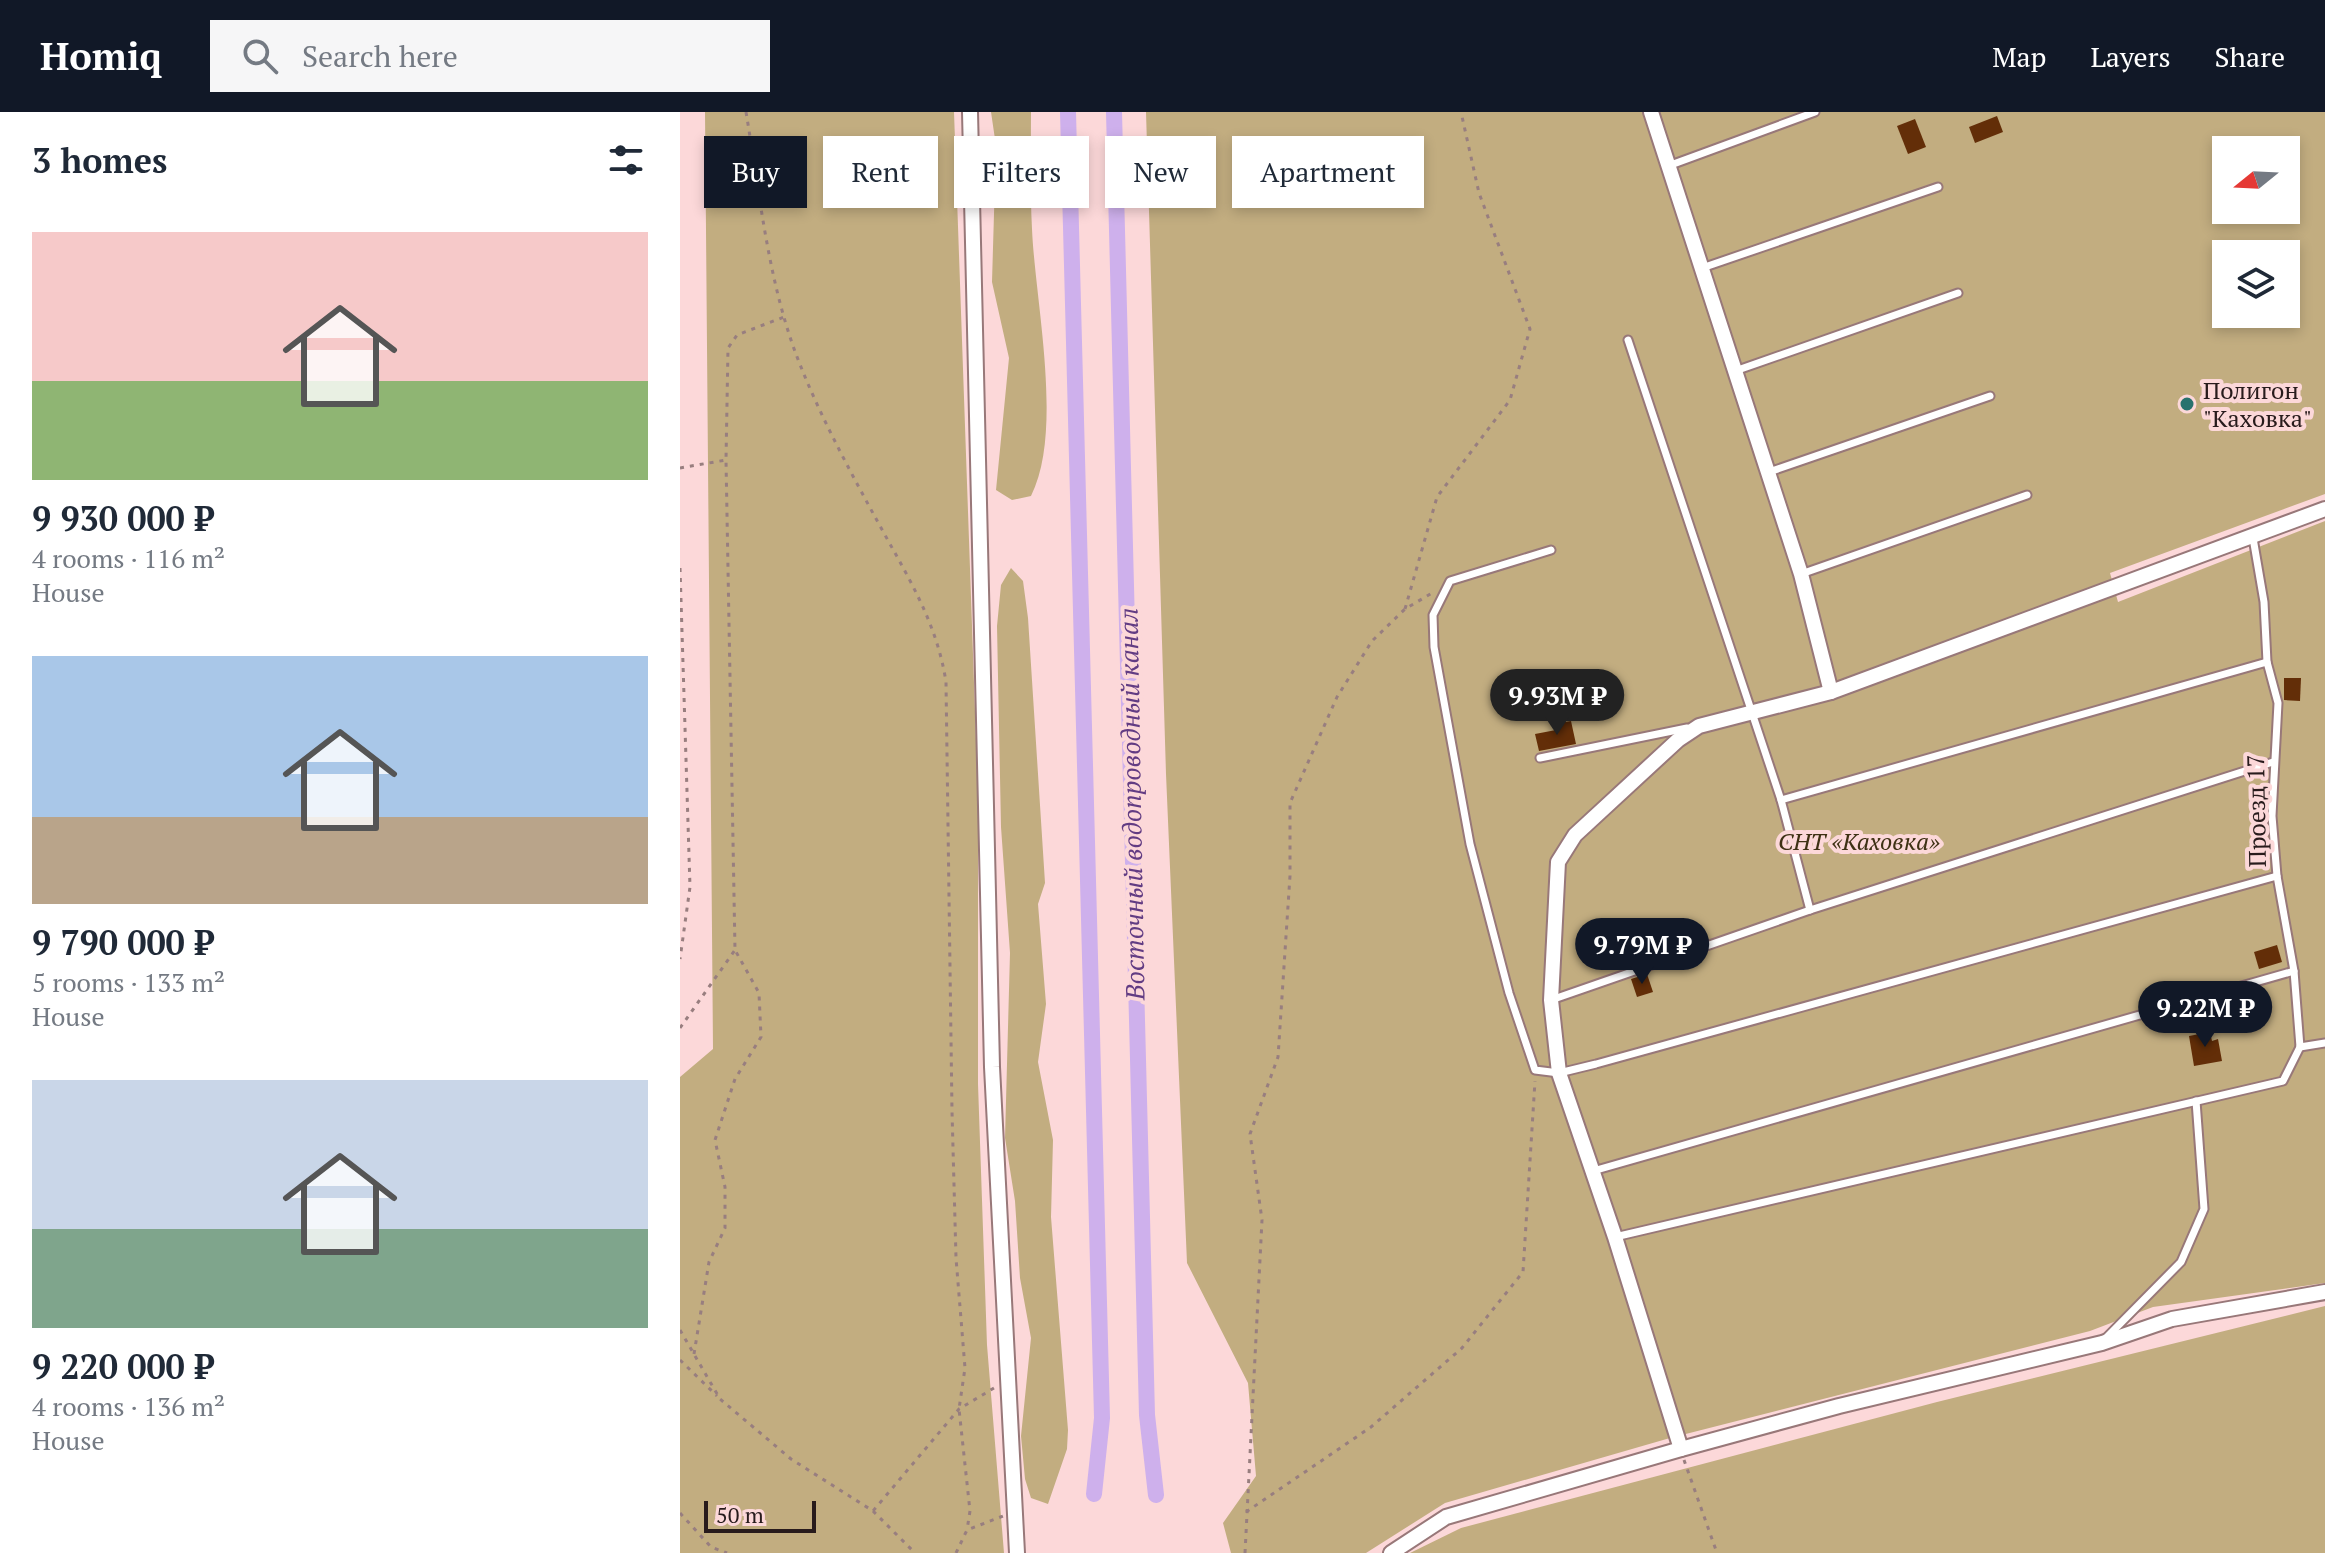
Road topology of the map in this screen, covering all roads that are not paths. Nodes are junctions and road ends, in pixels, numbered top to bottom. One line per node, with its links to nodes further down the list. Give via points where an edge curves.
1 (970, 112): 37 (street, via 992,1067)
2 (1651, 112): 4 (street)
3 (1815, 112): 4 (lane)
4 (1668, 166): 6 (street)
5 (1938, 187): 6 (lane)
6 (1700, 269): 9 (street)
7 (1958, 293): 9 (lane)
8 (1628, 340): 19 (lane)
9 (1735, 371): 11 (street)
10 (1990, 396): 11 (lane)
11 (1769, 472): 16 (street)
12 (2027, 495): 16 (lane)
13 (2325, 509): 14 (street)
14 (2253, 538): 17 (lane, Проезд 17); 18 (street)
15 (1551, 550): 30 (lane, via 1450,581 1433,615 1434,647 1470,844 1509,993 1535,1070)
16 (1801, 574): 18 (street)
17 (2267, 662): 22 (lane, Проезд 17, via 2278,703); 23 (lane)
18 (1831, 692): 19 (street)
19 (1752, 713): 20 (street); 23 (lane)
20 (1699, 726): 21 (lane); 27 (street, via 1575,835 1558,862)
21 (1540, 758)
22 (2273, 762): 24 (lane, Проезд 17); 25 (lane)
23 (1781, 800): 25 (lane)
24 (2277, 876): 26 (lane, Проезд 17); 30 (lane)
25 (1810, 910): 27 (lane)
26 (2294, 971): 29 (lane, Проезд 17); 32 (lane)
27 (1551, 1000): 30 (street)
28 (2325, 1043): 29 (lane)
29 (2300, 1047): 31 (lane, via 2283,1081)
30 (1559, 1073): 32 (street)
31 (2196, 1101): 33 (lane); 35 (lane, via 2204,1209 2181,1262)
32 (1593, 1171): 33 (street)
33 (1615, 1237): 36 (street)
34 (2325, 1292): 35 (street, via 2172,1319)
35 (2102, 1343): 36 (street)
36 (1681, 1449): 38 (street, via 1446,1517)
37 (1017, 1553)
38 (1391, 1553)

